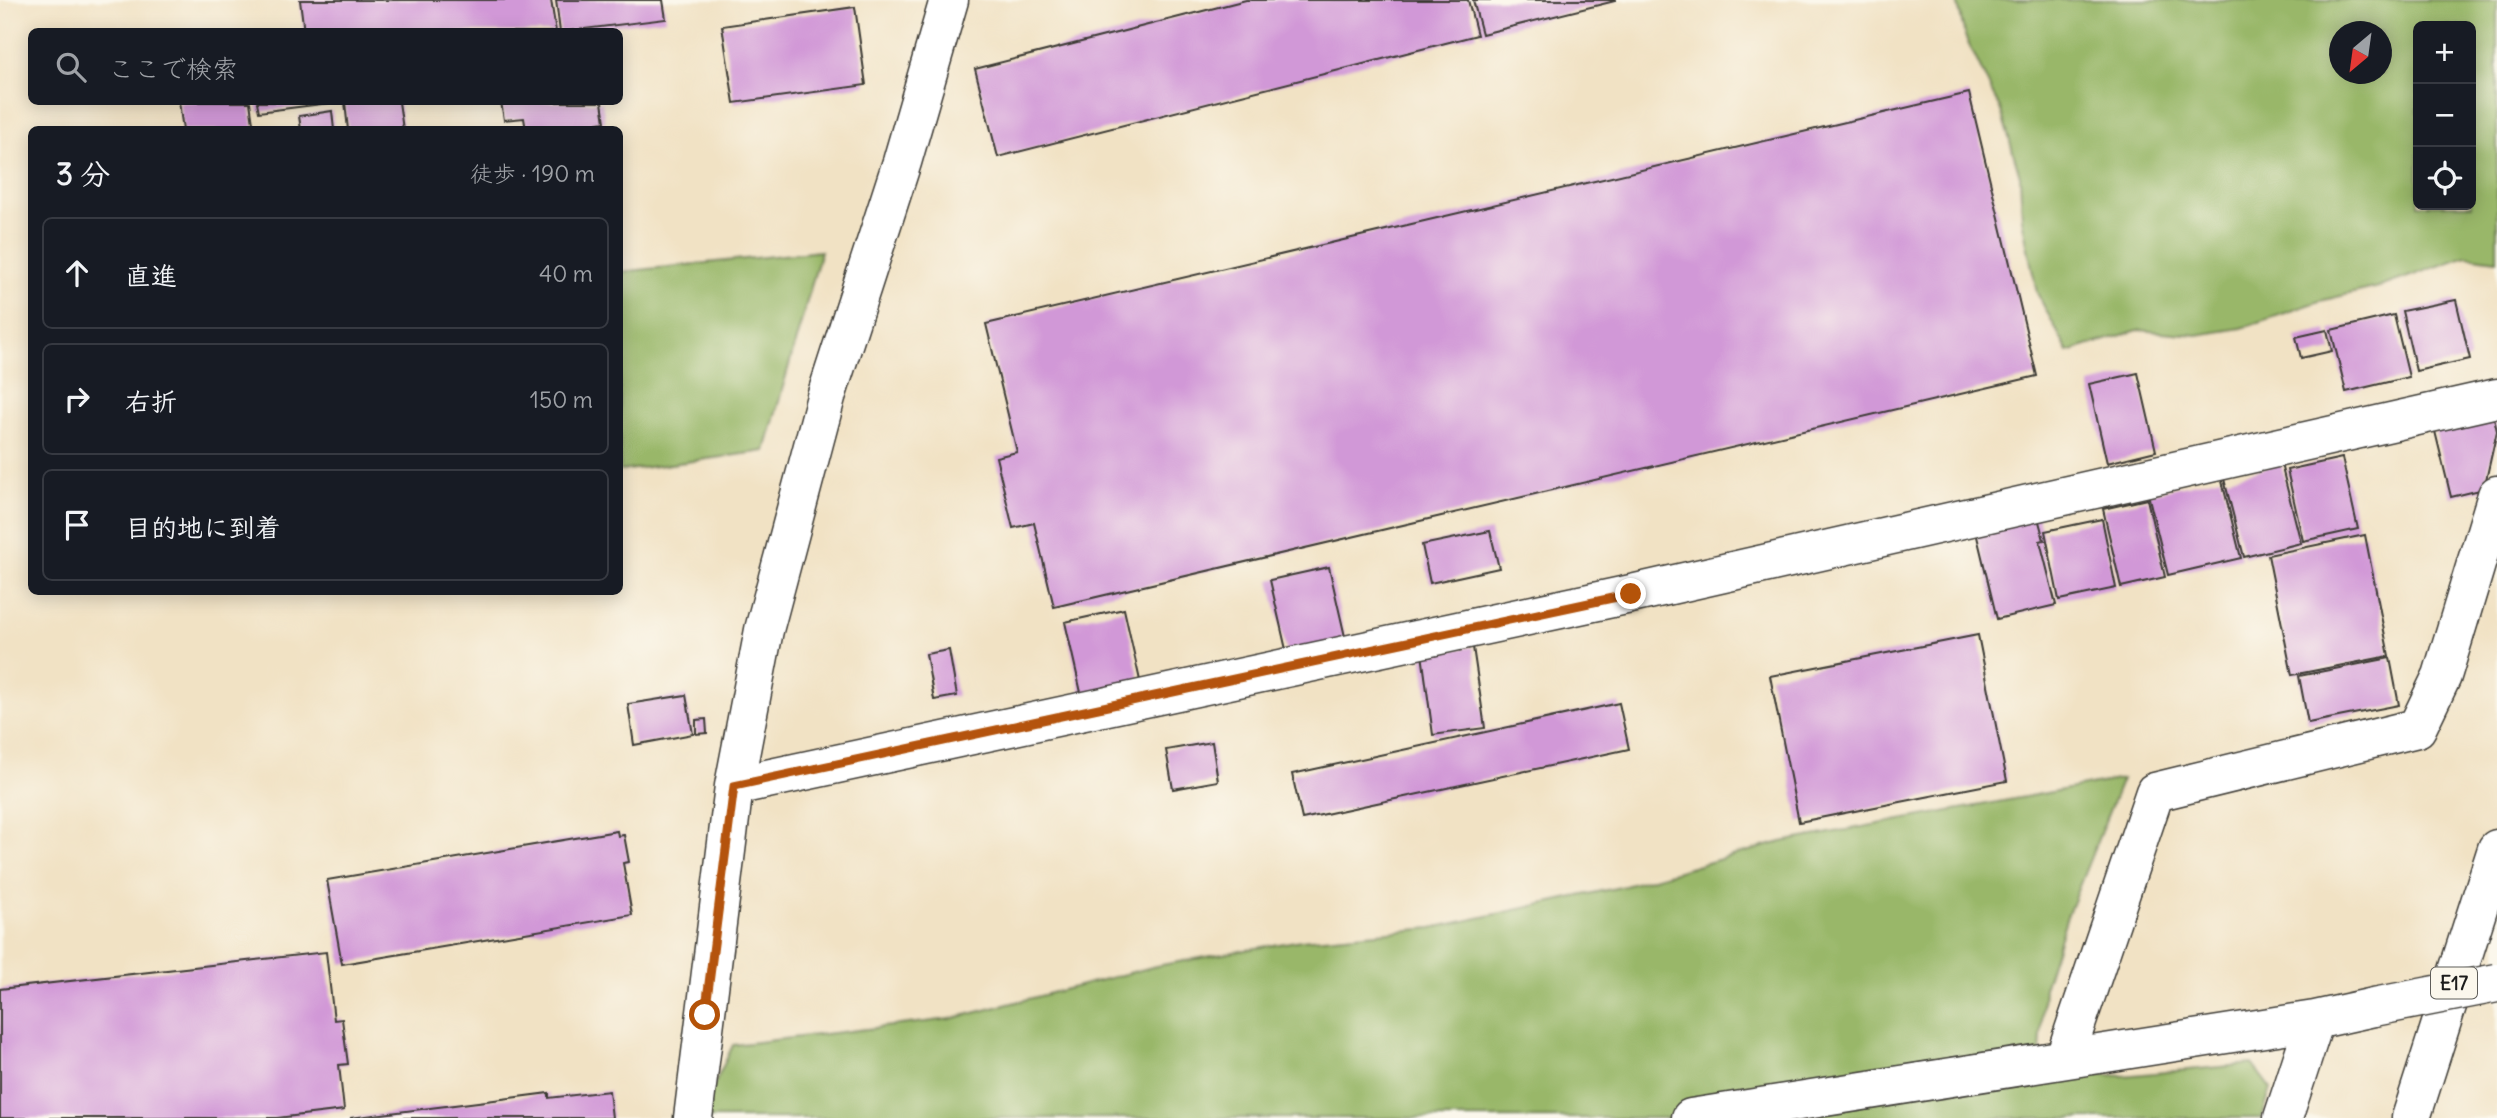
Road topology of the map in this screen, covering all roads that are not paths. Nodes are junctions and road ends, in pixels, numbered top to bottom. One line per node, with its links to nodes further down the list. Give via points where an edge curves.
1 (949, 0): 4 (main road, via 826,397 764,630)
2 (2497, 398): 4 (main road, via 1645,591)
3 (2497, 495): 8 (main road, via 2442,676 2417,728 2155,792)
4 (734, 786): 9 (main road)
5 (2497, 849): 12 (main road, E17)
6 (2497, 983): 7 (main road, bridge)
7 (2315, 1020): 8 (main road); 11 (main road)
8 (2065, 1058): 10 (main road)
9 (693, 1118)
10 (1691, 1118)
11 (2283, 1118)
12 (2412, 1118)

